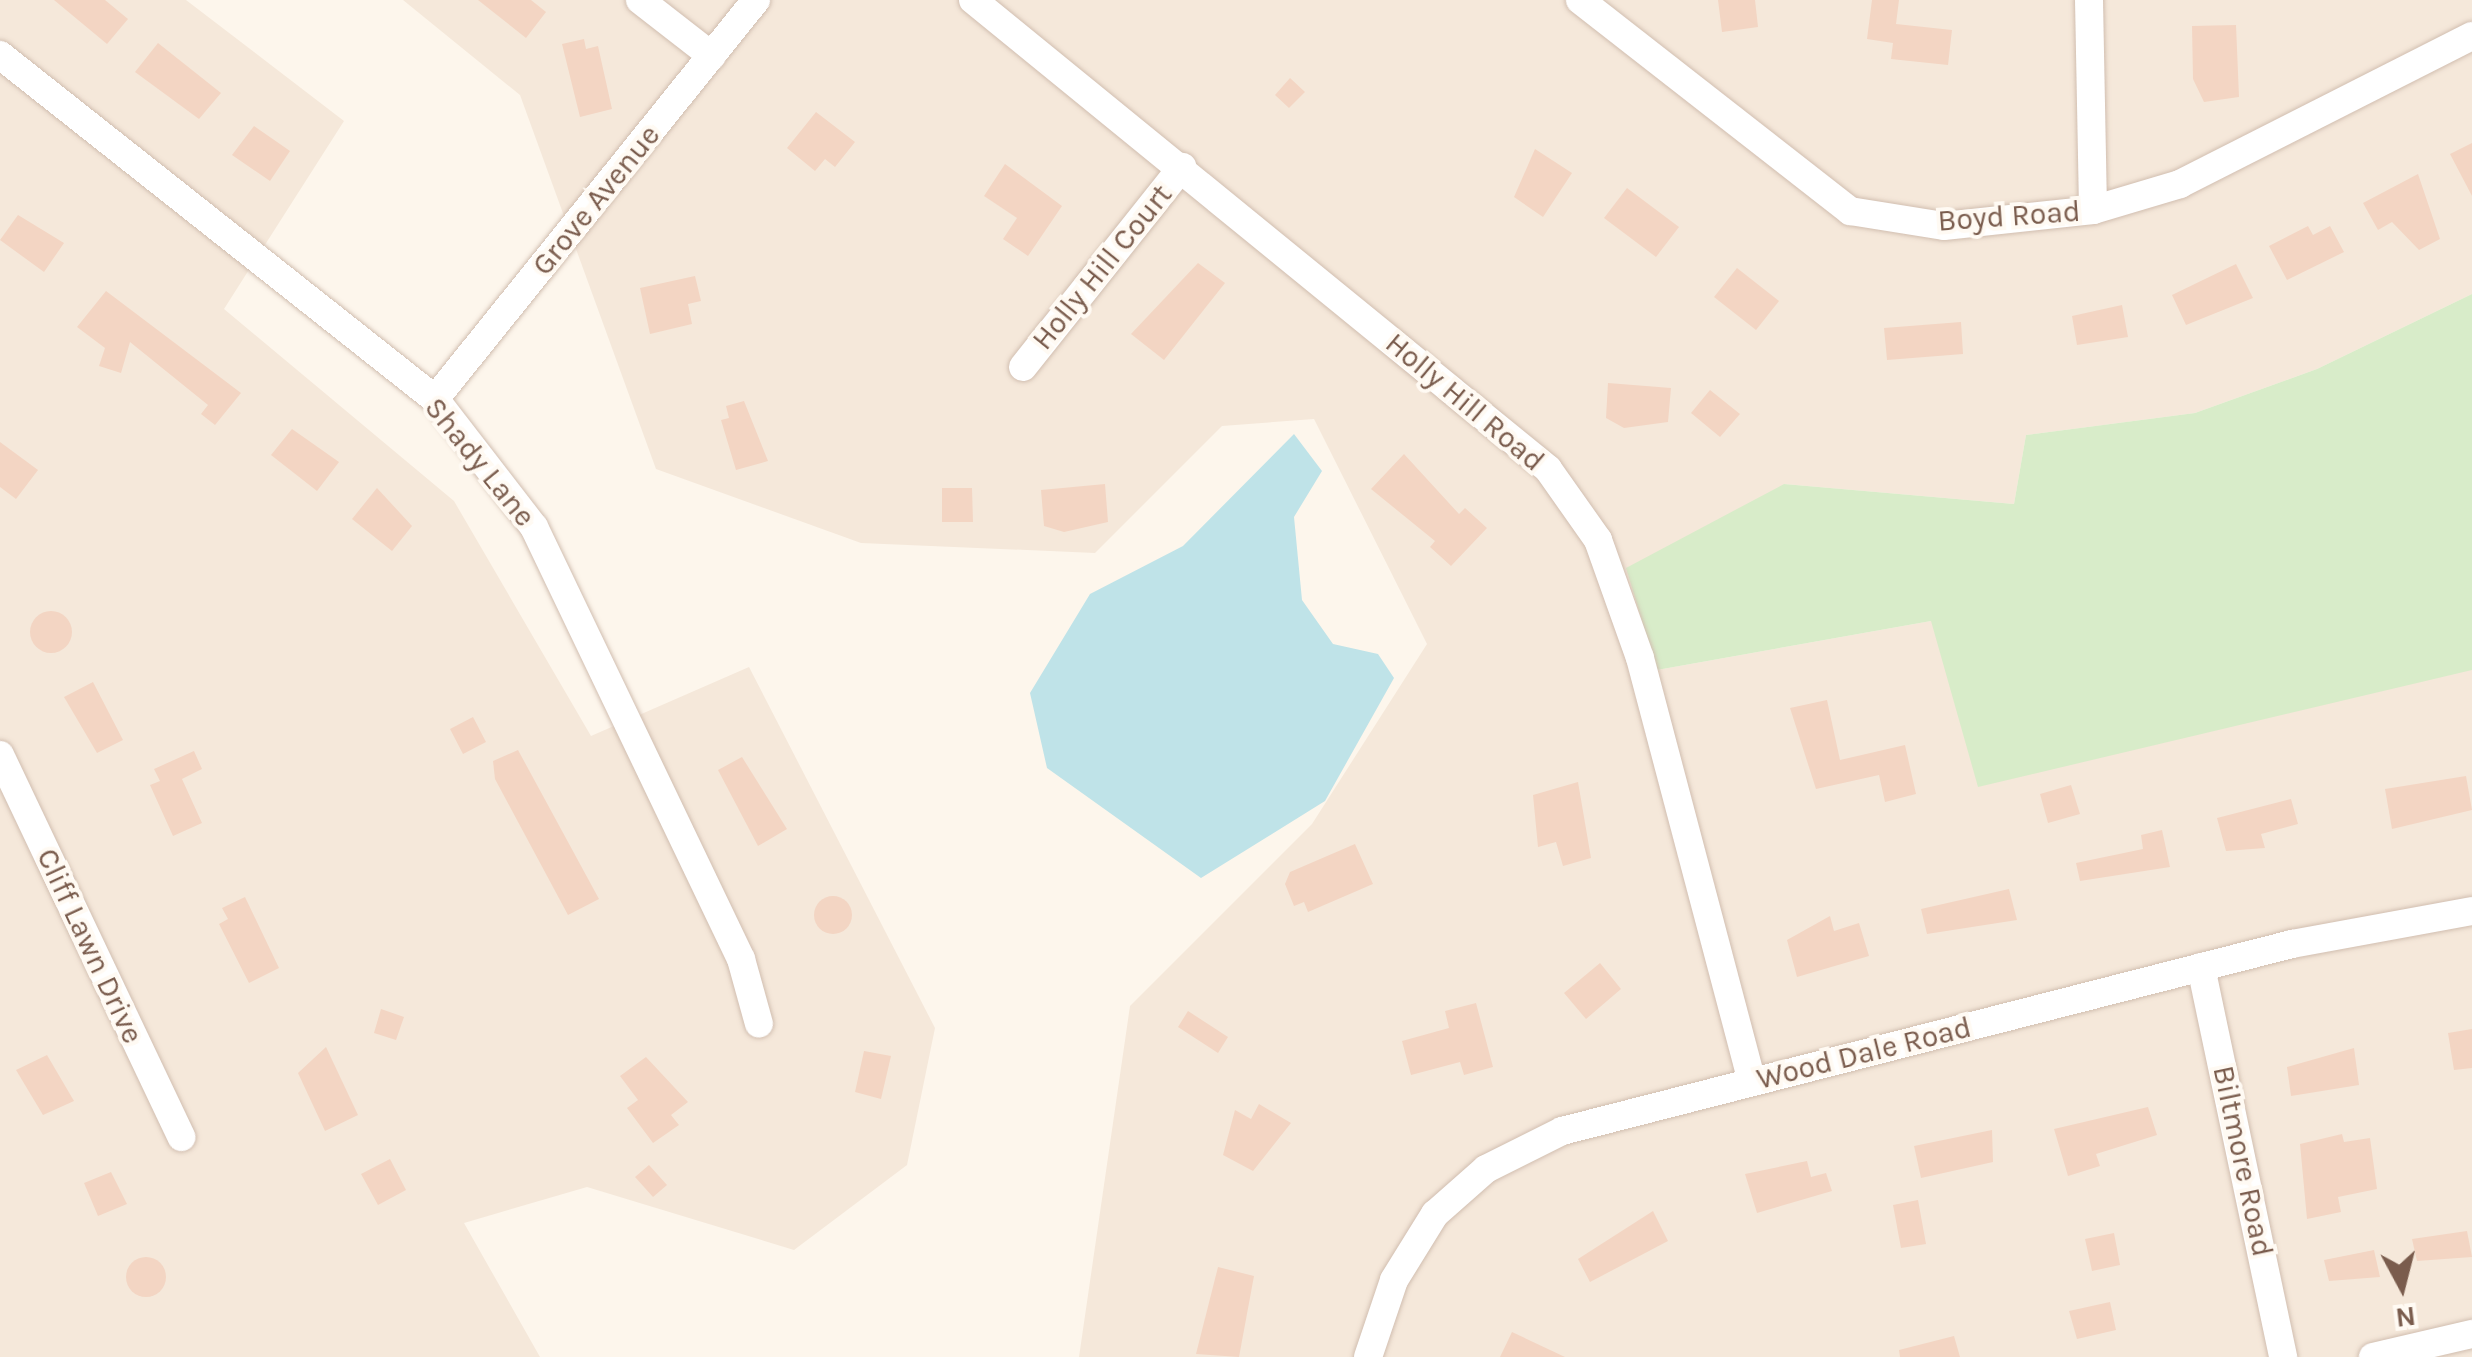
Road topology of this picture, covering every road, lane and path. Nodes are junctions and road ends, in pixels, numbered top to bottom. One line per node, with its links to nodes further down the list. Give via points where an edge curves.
1 (640, 0): 8 (street)
2 (756, 0): 8 (street, Grove Avenue)
3 (973, 0): 9 (street, Holly Hill Road)
4 (1580, 0): 10 (street, Boyd Road, via 1850,211 1944,226)
5 (2089, 0): 10 (street)
6 (2472, 36): 10 (street, Boyd Road, via 2180,184)
7 (0, 55): 12 (street, Shady Lane)
8 (712, 56): 12 (street, Grove Avenue)
9 (1182, 167): 11 (street, Holly Hill Court); 17 (street, Holly Hill Road, via 1548,470 1598,540 1640,658)
10 (2093, 210)
11 (1023, 367)
12 (434, 399): 16 (street, Shady Lane, via 534,527 742,958)
13 (0, 754): 18 (street, Cliff Lawn Drive)
14 (2472, 911): 15 (street, Wood Dale Road)
15 (2201, 967): 17 (street, Wood Dale Road); 21 (street, Biltmore Road)
16 (759, 1024)
17 (1752, 1081): 20 (street, Wood Dale Road, via 1562,1131 1486,1169 1415,1242)
18 (181, 1137)
19 (2472, 1334): 22 (street)
20 (1368, 1357)
21 (2283, 1357)
22 (2373, 1357)

